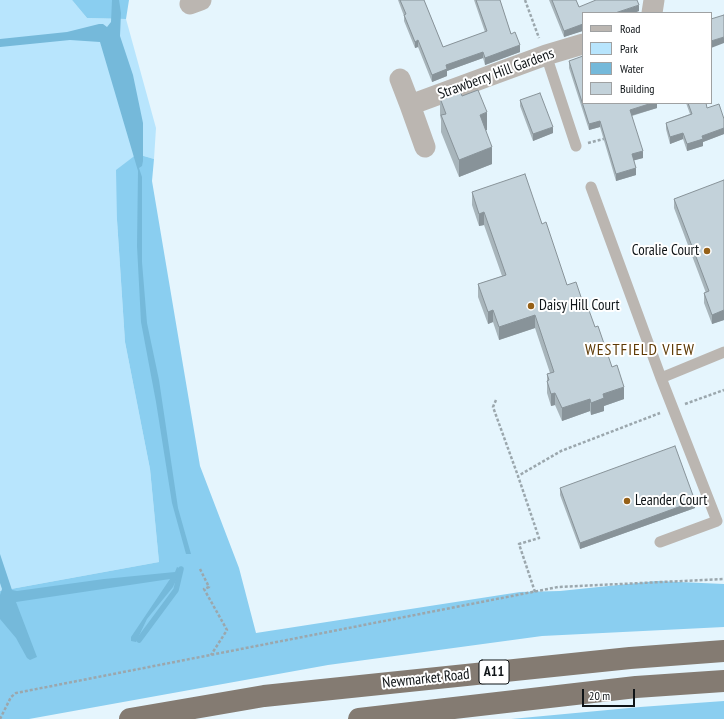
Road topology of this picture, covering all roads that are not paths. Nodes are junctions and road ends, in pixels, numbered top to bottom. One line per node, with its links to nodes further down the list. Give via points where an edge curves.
1 (654, 0): 2 (street)
2 (652, 12)
3 (582, 44): 4 (street, Strawberry Hill Gardens)
4 (546, 55): 6 (street, Strawberry Hill Gardens); 7 (lane)
5 (400, 79): 6 (street)
6 (410, 105): 8 (street)
7 (576, 146)
8 (425, 147)
9 (591, 187): 11 (lane)
10 (724, 352): 11 (lane)
11 (661, 378): 12 (lane)
12 (721, 519): 13 (lane)
13 (660, 542)
14 (724, 651): 16 (highway, Newmarket Road / A11, via 630,658 264,696)
15 (724, 681): 17 (highway, A11, via 636,688)
16 (130, 719)
17 (359, 719)

